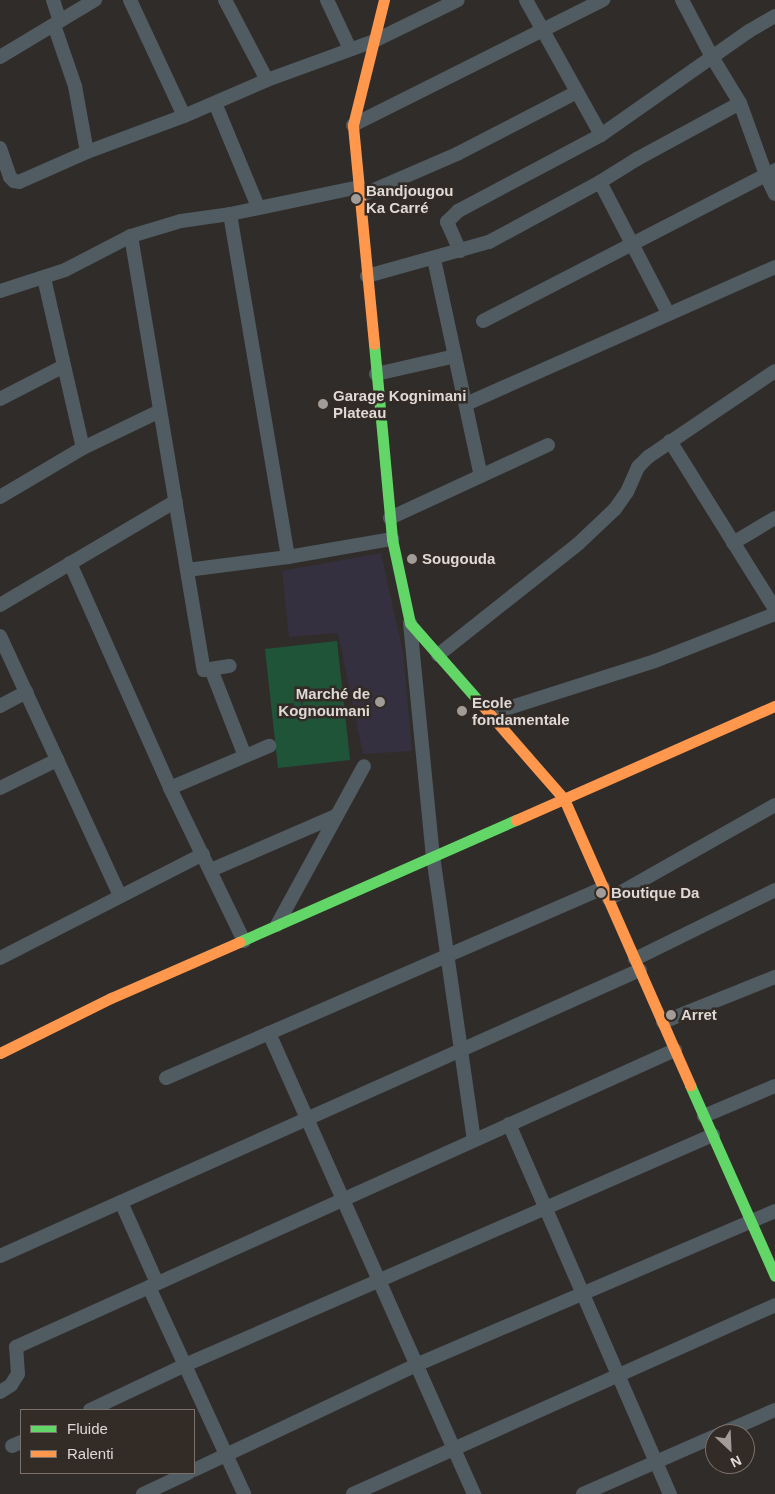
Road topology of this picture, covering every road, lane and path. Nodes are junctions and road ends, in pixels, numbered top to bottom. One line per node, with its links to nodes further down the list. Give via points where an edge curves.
1 (53, 0): 12 (street)
2 (95, 0): 12 (street)
3 (130, 0): 22 (street)
4 (225, 0): 18 (street)
5 (327, 0): 15 (street)
6 (384, 0): 14 (street)
7 (458, 0): 14 (street)
8 (526, 0): 13 (street)
9 (603, 0): 13 (street)
10 (682, 0): 16 (street)
11 (775, 16): 16 (street)
12 (57, 23): 17 (street); 26 (street, via 75,86)
13 (543, 30): 19 (street); 23 (street)
14 (374, 40): 15 (street); 23 (street)
15 (350, 49): 18 (street)
16 (712, 56): 21 (street); 24 (street)
17 (0, 57)
18 (267, 80): 20 (street)
19 (577, 92): 24 (street); 30 (street, via 457,154)
20 (216, 103): 22 (street); 32 (street)
21 (740, 103): 27 (street); 29 (street)
22 (184, 116): 26 (street)
23 (353, 125): 30 (street)
24 (601, 135): 36 (street, via 489,192 448,218)
25 (0, 148): 28 (street)
26 (87, 152): 28 (street, via 19,182)
27 (770, 173): 31 (street); 35 (street)
28 (5, 178)
29 (600, 182): 35 (street); 36 (street, via 489,242)
30 (359, 191): 32 (street); 39 (street)
31 (775, 194)
32 (258, 208): 33 (street)
33 (230, 214): 34 (street, via 180,221); 61 (street)
34 (131, 236): 40 (street); 50 (street)
35 (632, 246): 42 (street); 43 (street)
36 (460, 251): 37 (street)
37 (434, 259): 39 (street); 44 (street)
38 (775, 267): 42 (street)
39 (368, 276): 47 (street)
40 (44, 278): 41 (street); 45 (street)
41 (0, 291)
42 (668, 313): 49 (street)
43 (482, 321)
44 (455, 356): 47 (street); 49 (street)
45 (64, 366): 48 (street); 53 (street)
46 (775, 372): 51 (street)
47 (376, 374): 57 (street)
48 (0, 399)
49 (466, 404): 54 (street)
50 (160, 411): 53 (street); 56 (street)
51 (670, 441): 60 (street); 69 (street, via 638,467 615,509 578,544)
52 (548, 445): 54 (street)
53 (83, 448): 55 (street)
54 (481, 476): 57 (street)
55 (0, 497)
56 (176, 501): 62 (street); 63 (street)
57 (390, 518): 59 (street)
58 (775, 518): 60 (street)
59 (392, 539): 61 (street); 67 (street)
60 (733, 543): 65 (street)
61 (288, 557): 63 (street)
62 (70, 563): 64 (street); 81 (street)
63 (187, 570): 71 (street, via 204,670)
64 (0, 605)
65 (775, 609)
66 (775, 614): 75 (street, via 654,661)
67 (410, 623): 69 (street); 86 (street)
68 (0, 636): 72 (street)
69 (438, 655): 75 (street)
70 (230, 666): 71 (street)
71 (211, 669): 77 (street)
72 (26, 692): 73 (street); 78 (street)
73 (0, 706)
74 (775, 706): 82 (street)
75 (490, 714): 82 (street)
76 (269, 746): 77 (street)
77 (245, 756): 81 (street)
78 (57, 760): 80 (street); 90 (street)
79 (364, 766): 84 (street)
80 (0, 788)
81 (170, 788): 85 (street)
82 (564, 799): 86 (street); 89 (street)
83 (775, 805): 89 (street)
84 (336, 816): 87 (street); 91 (street)
85 (203, 854): 87 (street); 90 (street)
86 (433, 856): 91 (street); 93 (street)
87 (211, 870): 92 (street)
88 (775, 890): 95 (street)
89 (606, 894): 93 (street); 95 (street)
90 (120, 896): 94 (street)
91 (276, 925): 92 (street)
92 (244, 941): 101 (street, via 111,998)
93 (448, 956): 98 (street); 99 (street)
94 (0, 958)
95 (638, 964): 97 (street); 99 (street)
96 (775, 978): 97 (street)
97 (663, 1022): 100 (street)
98 (269, 1033): 102 (street); 105 (street)
99 (461, 1050): 105 (street); 108 (street)
100 (675, 1050): 104 (street); 106 (street)
101 (0, 1053)
102 (166, 1078)
103 (775, 1086): 104 (street)
104 (704, 1116): 107 (street)
105 (307, 1119): 109 (street); 110 (street)
106 (509, 1124): 108 (street); 111 (street)
107 (713, 1135): 111 (street); 113 (street)
108 (474, 1140): 109 (street)
109 (343, 1199): 116 (street); 117 (street)
110 (121, 1202): 114 (street); 117 (street)
111 (545, 1208): 116 (street); 118 (street)
112 (775, 1211): 113 (street)
113 (751, 1221): 115 (street); 118 (street)
114 (0, 1256)
115 (775, 1276)
116 (379, 1281): 120 (street); 121 (street)
117 (153, 1285): 121 (street); 123 (street, via 16,1347 18,1374 11,1385)
118 (582, 1293): 120 (street); 122 (street)
119 (775, 1305): 122 (street)
120 (416, 1364): 128 (street); 129 (street)
121 (185, 1366): 124 (street); 129 (street)
122 (618, 1375): 128 (street); 130 (street)
123 (0, 1392)
124 (92, 1409)
125 (775, 1410): 126 (street)
126 (743, 1424)
127 (705, 1440): 130 (street)
128 (454, 1449): 135 (street); 136 (street)
129 (226, 1454): 131 (street); 134 (street)
130 (656, 1462): 137 (street); 138 (street)
131 (195, 1470)
132 (186, 1474): 133 (street)
133 (143, 1494)
134 (244, 1494)
135 (353, 1494)
136 (474, 1494)
137 (583, 1494)
138 (670, 1494)

